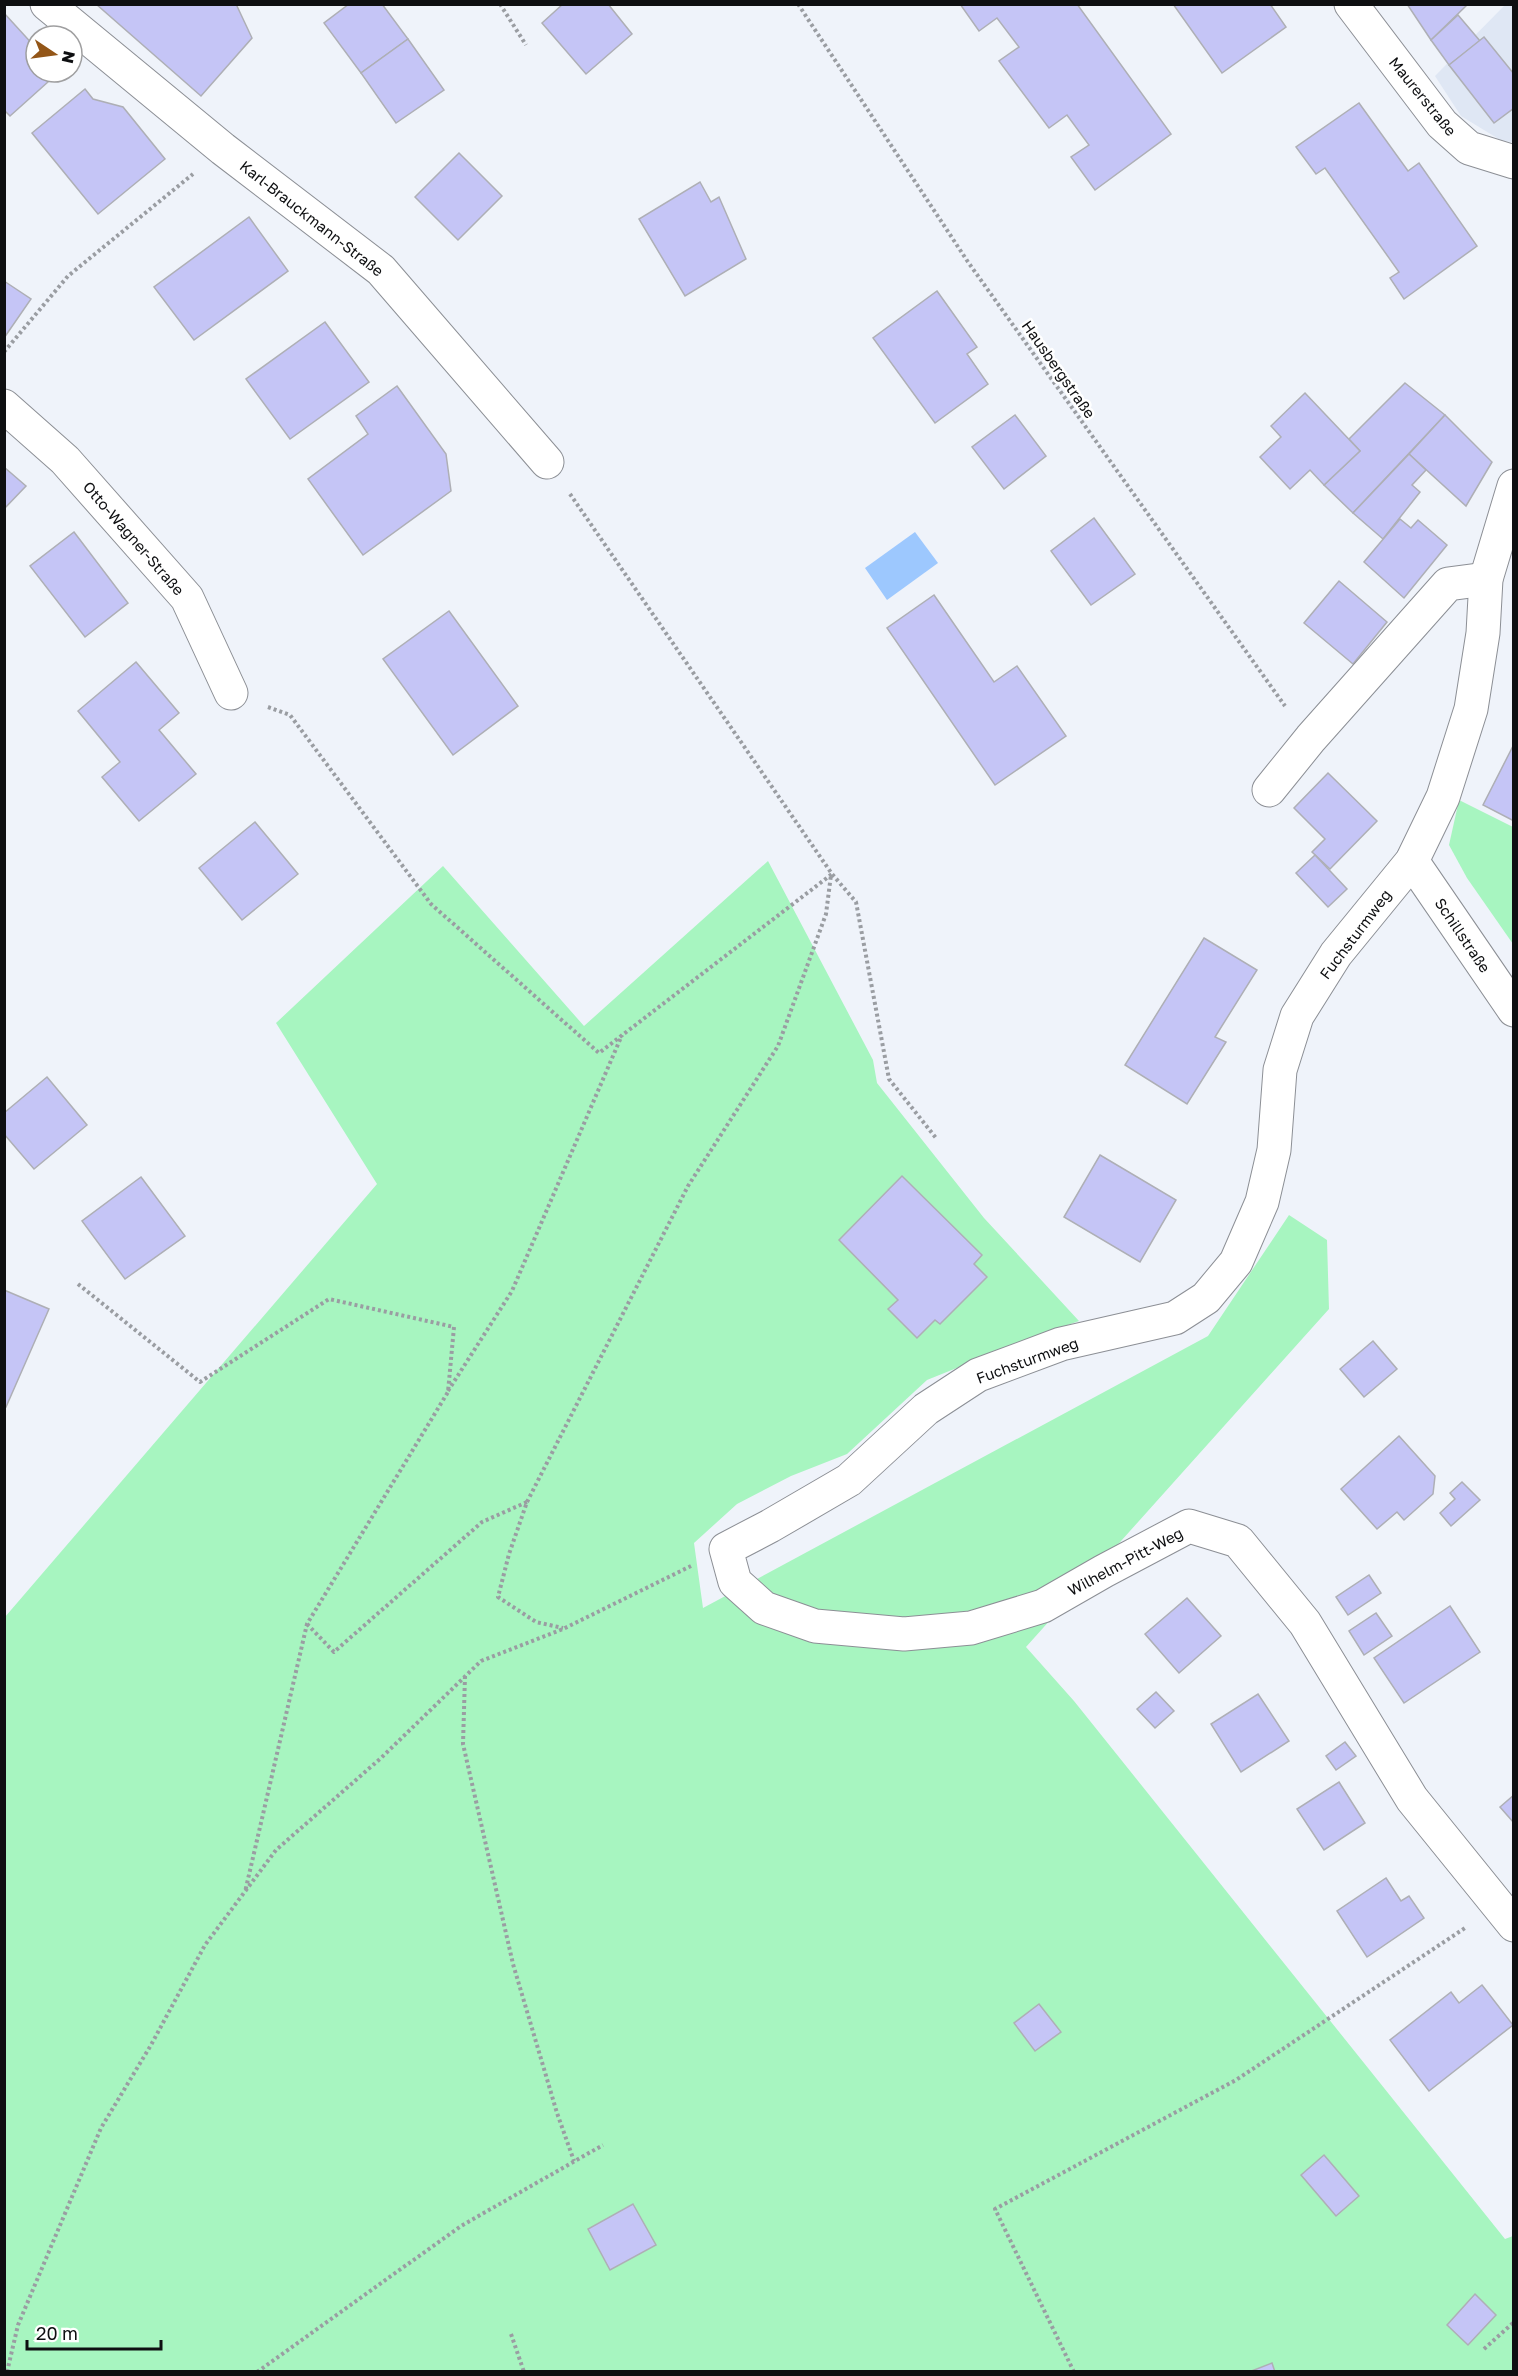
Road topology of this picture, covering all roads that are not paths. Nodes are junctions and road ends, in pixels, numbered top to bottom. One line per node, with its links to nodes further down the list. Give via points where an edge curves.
1 (46, 4): 5 (street, Karl-Brauckmann-Straße, via 223,149 381,270)
2 (1351, 4): 3 (street, Maurerstraße, via 1442,124 1469,148)
3 (1514, 162)
4 (4, 406): 8 (street, Otto-Wagner-Straße, via 65,460 187,598)
5 (547, 462)
6 (1514, 486): 7 (street, Fuchsturmweg)
7 (1486, 579): 9 (street, via 1448,584); 10 (street, Fuchsturmweg, via 1483,633 1471,709 1443,797)
8 (231, 693)
9 (1269, 790)
10 (1412, 861): 11 (street, Schillstraße); 12 (street, Fuchsturmweg, via 1336,954 1298,1016 1280,1070 1274,1150 1262,1202 1236,1262 1206,1298 1175,1318 1061,1344 978,1375 926,1409 849,1480)
11 (1514, 1010)
12 (726, 1548): 13 (street, Wilhelm-Pitt-Weg, via 735,1581 764,1608 815,1626 904,1634 971,1628 1043,1606 1190,1526 1238,1541 1305,1623 1412,1799)
13 (1506, 1916)

